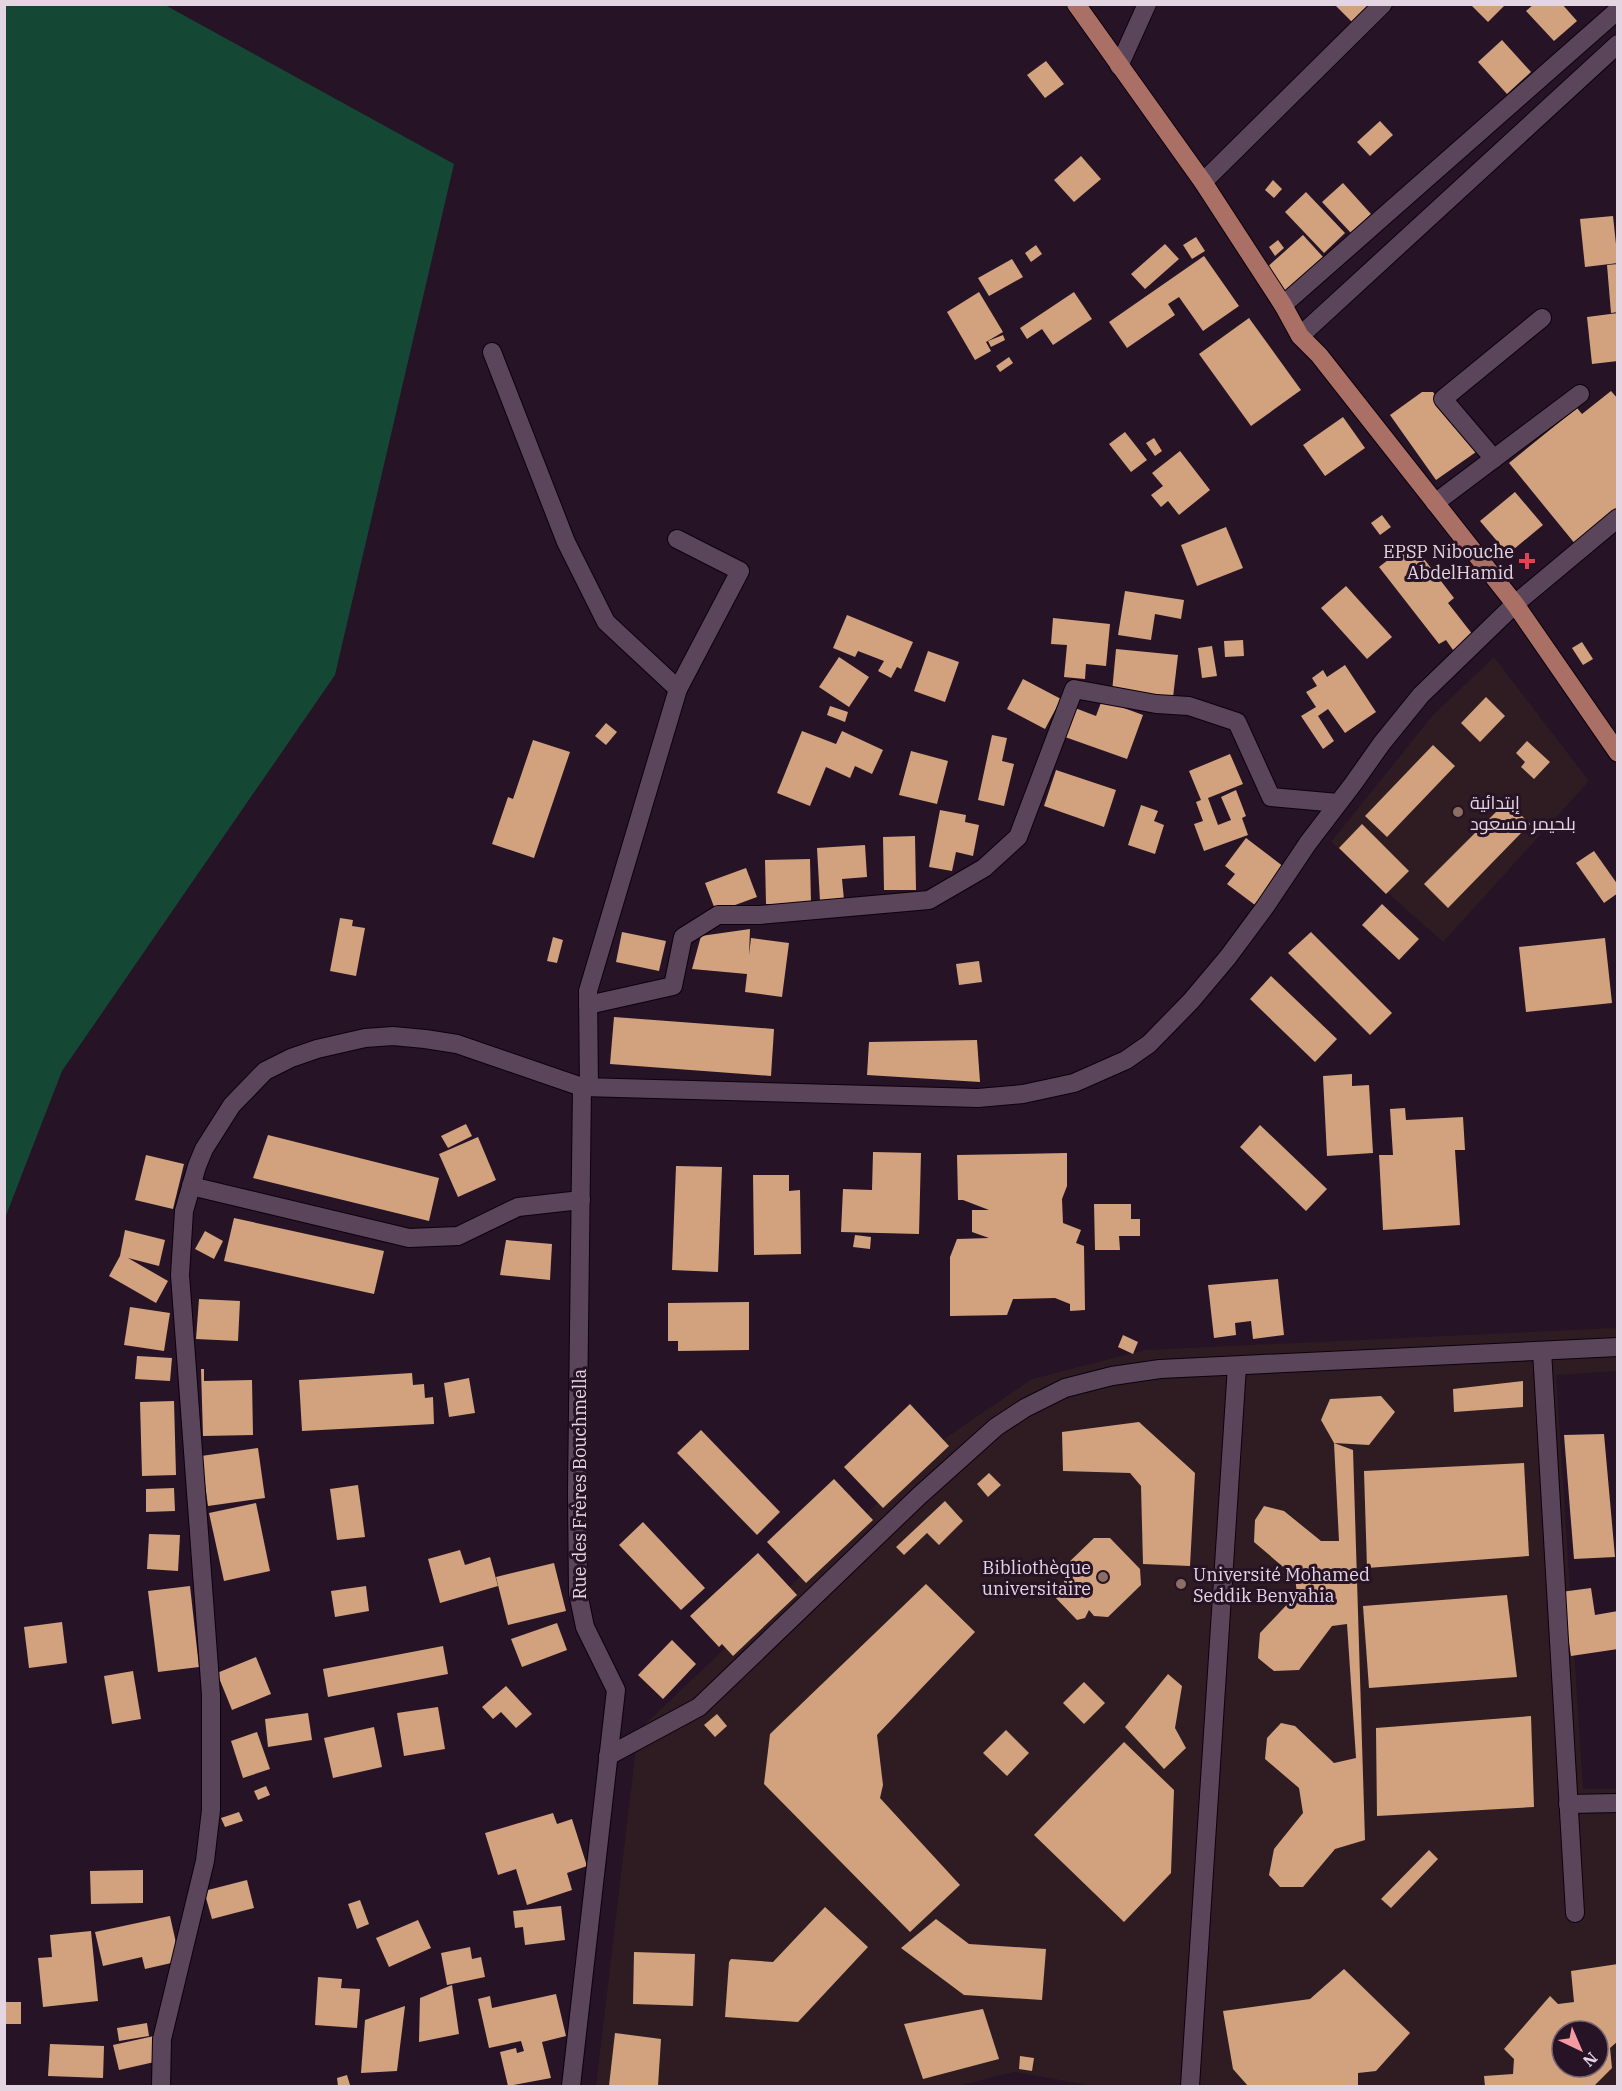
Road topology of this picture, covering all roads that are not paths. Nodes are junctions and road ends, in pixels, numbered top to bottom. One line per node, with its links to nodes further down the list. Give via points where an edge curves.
1 (1076, 4): 6 (main road)
2 (1147, 4): 6 (street)
3 (1383, 4): 9 (street)
4 (1617, 10): 7 (street)
5 (1617, 44): 8 (street)
6 (1119, 66): 9 (main road)
7 (1525, 91): 8 (street); 10 (street)
8 (1543, 114): 12 (street)
9 (1203, 182): 10 (main road)
10 (1283, 305): 12 (main road)
11 (1542, 318): 15 (street, via 1443,399)
12 (1300, 336): 16 (main road)
13 (492, 352): 20 (street, via 566,542 606,622)
14 (1580, 394): 15 (street)
15 (1494, 459): 16 (street)
16 (1435, 503): 19 (main road)
17 (1617, 518): 19 (street)
18 (677, 539): 20 (street, Rue des Frères Bouchmella, via 740,572)
19 (1515, 604): 21 (main road); 22 (street, via 1421,695)
20 (678, 689): 23 (street, Rue des Frères Bouchmella, via 588,991)
21 (1617, 753)
22 (1338, 804): 23 (street, via 1271,796 1237,722 1189,706 1074,689 1018,837 984,868 929,900 718,915 683,937 673,986); 24 (street, via 1228,957 1175,1019 1131,1057 1074,1083 1023,1094 968,1098)
23 (588, 1005): 24 (street, Rue des Frères Bouchmella)
24 (586, 1087): 25 (street, via 457,1044 424,1039 365,1038 317,1049 266,1071 249,1086 204,1149); 26 (street, Rue des Frères Bouchmella)
25 (191, 1186): 26 (street, via 409,1238 458,1236 518,1207); 34 (street, via 184,1211 180,1275 212,1695 211,1810 206,1861 162,2039)
26 (581, 1200): 30 (street, Rue des Frères Bouchmella, via 578,1593 587,1633 616,1690)
27 (1617, 1347): 28 (street)
28 (1542, 1351): 29 (street); 32 (street)
29 (1237, 1366): 30 (street, via 1160,1369 1112,1376 1055,1392 1024,1408 996,1427 919,1496 699,1707); 36 (street)
30 (608, 1756): 35 (street, Rue des Frères Bouchmella)
31 (1617, 1803): 32 (street)
32 (1568, 1804): 33 (street)
33 (1575, 1913)
34 (161, 2086)
35 (571, 2086)
36 (1190, 2086)

